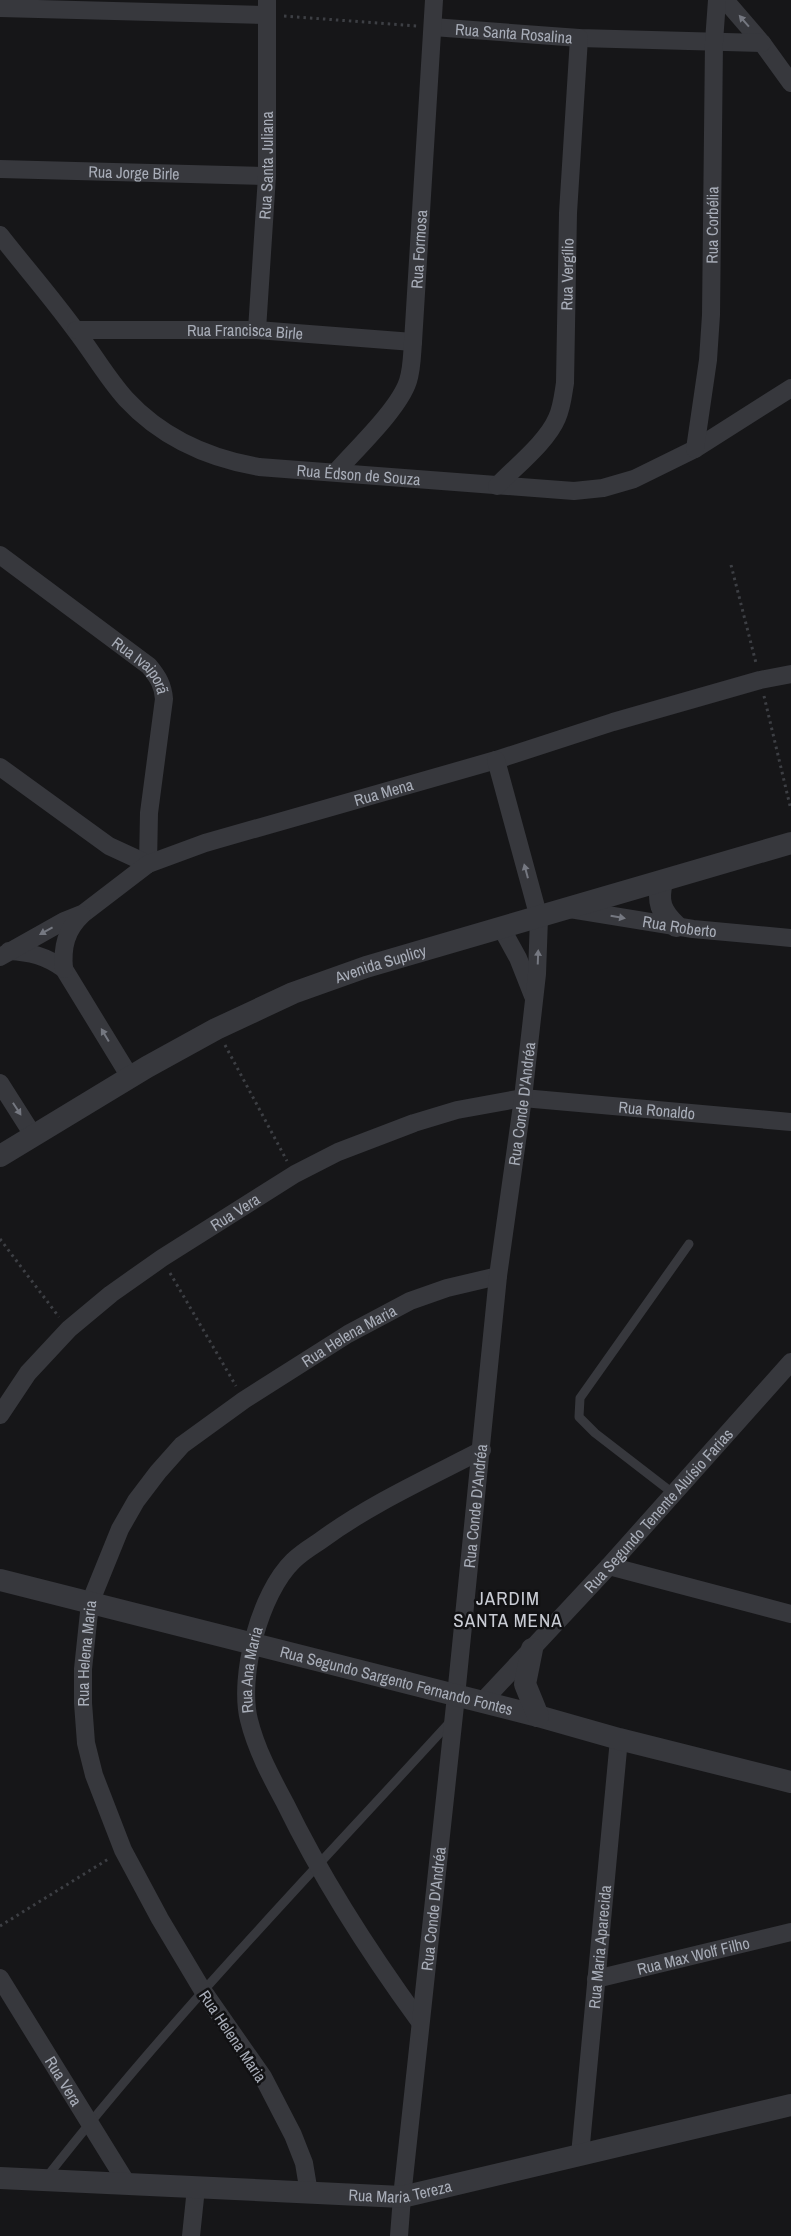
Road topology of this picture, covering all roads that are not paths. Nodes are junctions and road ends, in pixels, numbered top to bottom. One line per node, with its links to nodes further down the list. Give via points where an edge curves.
1 (434, 0): 6 (street, Rua Formosa)
2 (717, 0): 8 (street, Rua Corbélia)
3 (725, 0): 9 (street, one-way to 3)
4 (267, 7): 5 (street); 12 (street, Rua Santa Juliana)
5 (0, 8)
6 (433, 27): 7 (street, Rua Santa Rosalina); 16 (street, Rua Formosa)
7 (579, 38): 8 (street, Rua Santa Rosalina); 20 (street, Rua Vergílio, via 568,213 565,383 556,419 547,434)
8 (714, 42): 9 (street, Rua Santa Rosalina); 18 (street, Rua Corbélia, via 711,315)
9 (762, 43): 10 (street)
10 (791, 83)
11 (0, 169): 12 (street, Rua Jorge Birle)
12 (267, 176): 15 (street, Rua Santa Juliana)
13 (0, 235): 14 (street, Rua Édson de Souza)
14 (76, 330): 15 (street, Rua Francisca Birle); 19 (street, Rua Édson de Souza, via 125,397 149,422 176,440 229,462 259,468)
15 (257, 330): 16 (street, Rua Francisca Birle)
16 (413, 342): 19 (street, Rua Formosa, via 409,380 404,392)
17 (791, 388): 18 (street, Rua Édson de Souza)
18 (695, 449): 20 (street, Rua Édson de Souza, via 634,479 602,488 574,492)
19 (336, 472): 20 (street, Rua Édson de Souza)
20 (497, 486)
21 (0, 555): 26 (street, Rua Ivaiporã, via 149,666 158,677 164,699 148,813)
22 (791, 674): 23 (street, Rua Mena, via 632,717)
23 (496, 760): 26 (street, Rua Mena, via 205,842); 30 (street, Rua Conde D'Andréa, one-way to 23)
24 (0, 767): 26 (street, via 108,846)
25 (791, 843): 27 (street, Avenida Suplicy)
26 (148, 864): 29 (street, Rua Mena)
27 (662, 882): 28 (street, Avenida Suplicy); 31 (street, via 659,905)
28 (570, 909): 30 (street, Avenida Suplicy); 31 (street, Rua Roberto, one-way to 31)
29 (84, 913): 34 (street, Rua Mena, one-way to 34); 35 (street, via 66,938)
30 (539, 918): 32 (street, Avenida Suplicy); 36 (street, Rua Conde D'Andréa, one-way to 30)
31 (676, 926): 33 (street, Rua Roberto)
32 (502, 929): 36 (street, Rua Conde D'Andréa); 37 (street, Avenida Suplicy, via 366,968 293,993 216,1029)
33 (791, 938)
34 (3, 952): 35 (street, via 39,954)
35 (64, 968): 37 (street, one-way to 35)
36 (534, 997): 39 (street, Rua Conde D'Andréa)
37 (130, 1077): 41 (street, Avenida Suplicy)
38 (0, 1083): 41 (street, one-way to 41)
39 (523, 1098): 40 (street, Rua Ronaldo); 44 (street, Rua Conde D'Andréa); 46 (street, Rua Vera, via 414,1122 338,1152 295,1174 111,1294 69,1329 28,1373)
40 (791, 1122)
41 (33, 1135): 42 (street, Avenida Suplicy)
42 (0, 1156)
43 (689, 1244): 48 (lane, via 580,1398 579,1417 595,1434)
44 (498, 1276): 47 (street, Rua Conde D'Andréa); 51 (street, Rua Helena Maria, via 446,1288 410,1301 348,1334 244,1400 182,1445 136,1501 120,1529)
45 (791, 1362): 48 (street, Rua Segundo Tenente Aluísio Farias)
46 (0, 1415)
47 (482, 1450): 53 (street, Rua Ana Maria, via 384,1500 293,1560 271,1590); 55 (street, Rua Conde D'Andréa)
48 (674, 1494): 49 (street, Rua Segundo Tenente Aluísio Farias)
49 (609, 1566): 52 (street); 54 (street, Rua Segundo Tenente Aluísio Farias)
50 (0, 1580): 51 (street, Rua Segundo Sargento Fernando Fontes)
51 (90, 1603): 53 (street, Rua Segundo Sargento Fernando Fontes); 65 (street, Rua Helena Maria, via 83,1702 86,1743 94,1775 122,1850)
52 (789, 1610)
53 (252, 1643): 55 (street, Rua Segundo Sargento Fernando Fontes); 61 (street, Rua Ana Maria, via 246,1697 249,1719 271,1776)
54 (532, 1649): 56 (street, Rua Segundo Tenente Aluísio Farias); 57 (street, via 525,1684)
55 (456, 1696): 56 (street, Rua Segundo Sargento Fernando Fontes); 58 (street, Rua Conde D'Andréa)
56 (483, 1701): 57 (street, Rua Segundo Sargento Fernando Fontes)
57 (538, 1716): 59 (street, Rua Segundo Sargento Fernando Fontes)
58 (454, 1718): 61 (lane); 66 (street, Rua Conde D'Andréa)
59 (619, 1739): 60 (street, Rua Segundo Sargento Fernando Fontes); 64 (street, Rua Maria Aparecida)
60 (791, 1782)
61 (317, 1867): 65 (lane); 66 (street, Rua Ana Maria, via 357,1932)
62 (791, 1932): 64 (street, Rua Max Wolf Filho)
63 (0, 1978): 68 (street, Rua Vera)
64 (596, 1979): 69 (street, Rua Maria Aparecida)
65 (203, 1991): 68 (lane); 74 (street, Rua Helena Maria, via 267,2085 296,2142 304,2163)
66 (420, 2022): 75 (street, Rua Conde D'Andréa)
67 (791, 2104): 69 (street, Rua Maria Tereza)
68 (90, 2122): 71 (lane); 72 (street, Rua Vera)
69 (580, 2155): 75 (street, Rua Maria Tereza)
70 (0, 2178): 71 (street, Rua Maria Tereza)
71 (44, 2181): 72 (street, Rua Maria Tereza)
72 (128, 2185): 73 (street, Rua Maria Tereza)
73 (196, 2188): 74 (street, Rua Maria Tereza); 76 (street)
74 (309, 2193): 75 (street, Rua Maria Tereza)
75 (402, 2197): 77 (street, Rua Conde D'Andréa)
76 (191, 2236)
77 (400, 2236)

